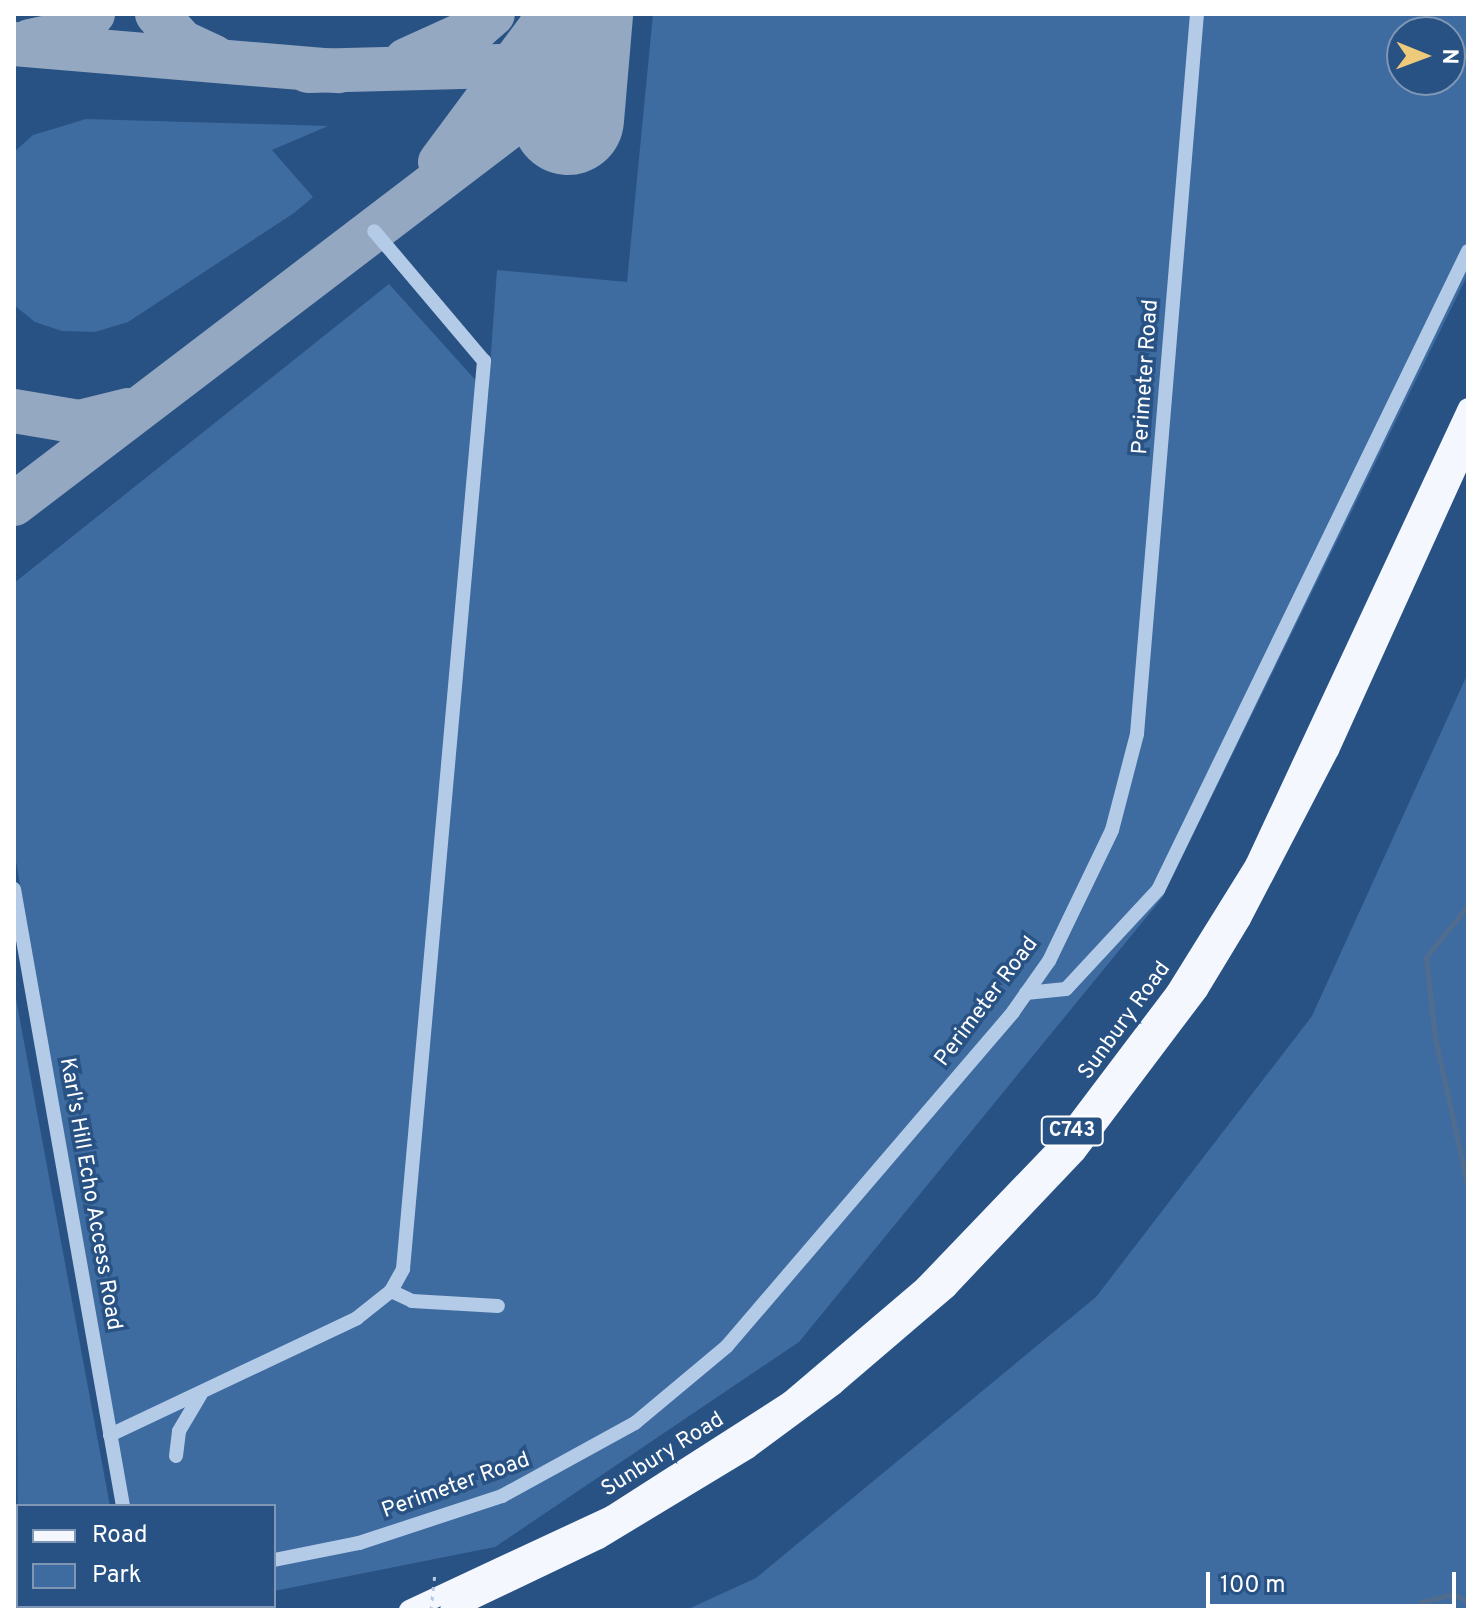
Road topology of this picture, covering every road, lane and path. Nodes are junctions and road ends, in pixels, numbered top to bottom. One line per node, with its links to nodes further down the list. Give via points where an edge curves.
1 (1197, 14): 7 (lane, Perimeter Road, via 1137,734 1093,878)
2 (374, 231): 8 (lane, via 484,361 410,1215 403,1269)
3 (1468, 251): 7 (lane, via 1158,890 1066,989)
4 (1468, 408): 16 (main road, Sunbury Road / C743, via 1255,865 1176,992 1061,1144 925,1286 790,1401 611,1516)
5 (1468, 444): 18 (main road, Sunbury Road / C743, via 1268,871 1198,990 1076,1152 947,1288 749,1448 599,1539)
6 (14, 889): 11 (lane, Karl's Hill Echo Access Road)
7 (1026, 993): 14 (lane, Perimeter Road, via 727,1346 635,1423 502,1496 389,1535)
8 (391, 1291): 9 (lane, via 412,1301); 10 (lane, via 357,1318)
9 (498, 1306)
10 (203, 1390): 11 (lane); 12 (lane, via 179,1431)
11 (110, 1435): 13 (lane, Karl's Hill Echo Access Road)
12 (176, 1456)
13 (123, 1504)
14 (276, 1560)
15 (435, 1571): 17 (path, bridge)
16 (409, 1610)
17 (431, 1610)
18 (450, 1610)

